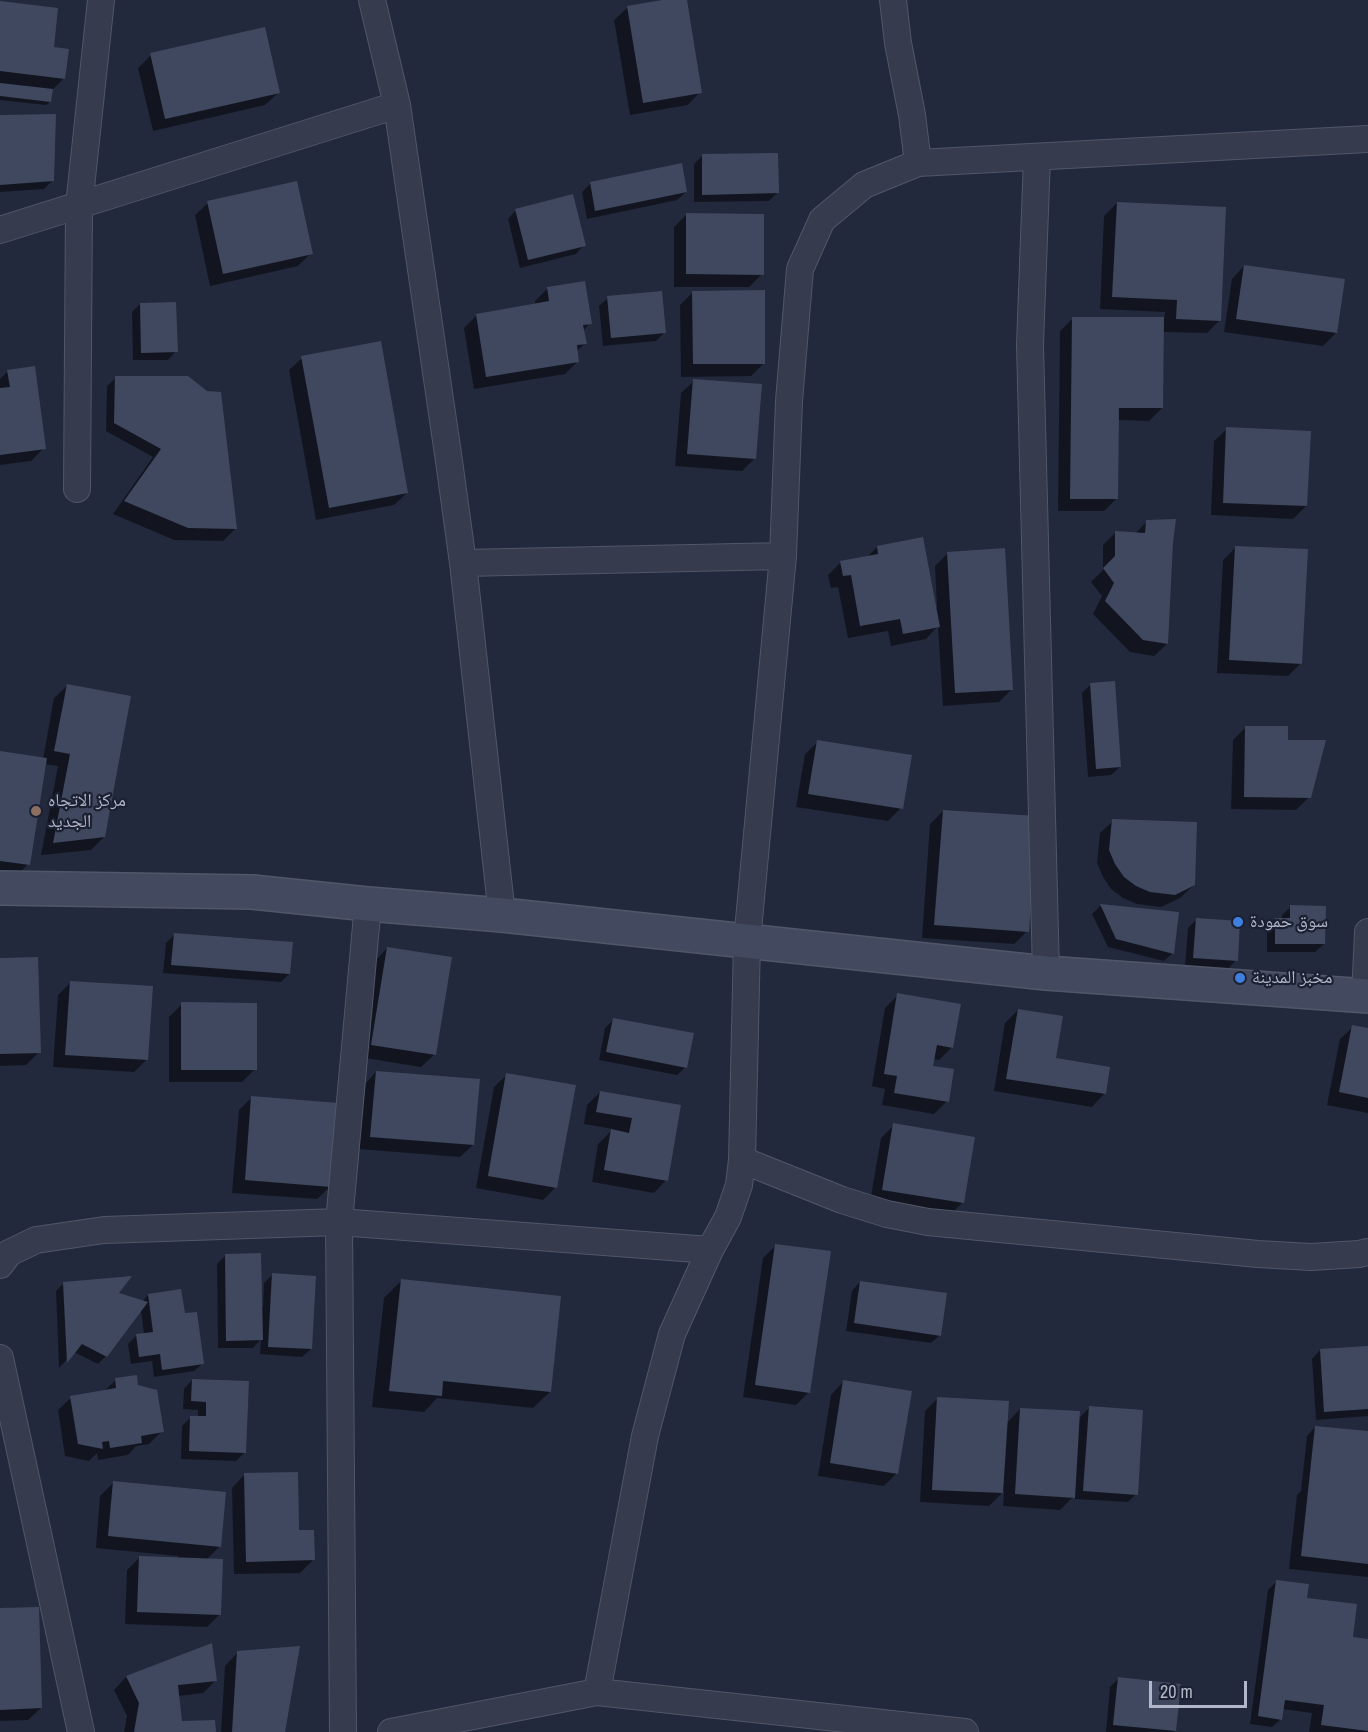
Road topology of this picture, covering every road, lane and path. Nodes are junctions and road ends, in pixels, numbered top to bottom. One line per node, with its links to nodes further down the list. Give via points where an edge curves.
1 (101, 0): 8 (street)
2 (372, 0): 4 (street)
3 (893, 0): 7 (street)
4 (397, 105): 8 (street); 12 (street)
5 (1368, 139): 6 (street)
6 (1037, 158): 7 (street); 18 (street, via 1030,345)
7 (918, 163): 11 (street, via 864,185 822,220 800,269 789,401)
8 (79, 206): 9 (street); 10 (street)
9 (0, 230)
10 (78, 489)
11 (783, 556): 12 (street); 17 (street)
12 (463, 563): 15 (street)
13 (0, 888): 14 (street, via 252,892)
14 (368, 904): 15 (street); 21 (street)
15 (502, 915): 17 (street)
16 (1368, 932): 19 (street)
17 (747, 941): 18 (street); 20 (street)
18 (1046, 973): 19 (street)
19 (1367, 996)
20 (742, 1160): 22 (street, via 739,1185 728,1216); 23 (street, via 843,1200 928,1222 1258,1254 1311,1257)
21 (339, 1222): 22 (street); 24 (street, via 104,1230 36,1240 9,1253); 28 (street)
22 (710, 1250): 26 (street, via 672,1334 645,1436)
23 (1368, 1252)
24 (0, 1264)
25 (0, 1358): 27 (street)
26 (597, 1692): 29 (street); 30 (street)
27 (81, 1732)
28 (343, 1732)
29 (391, 1732)
30 (965, 1732)

